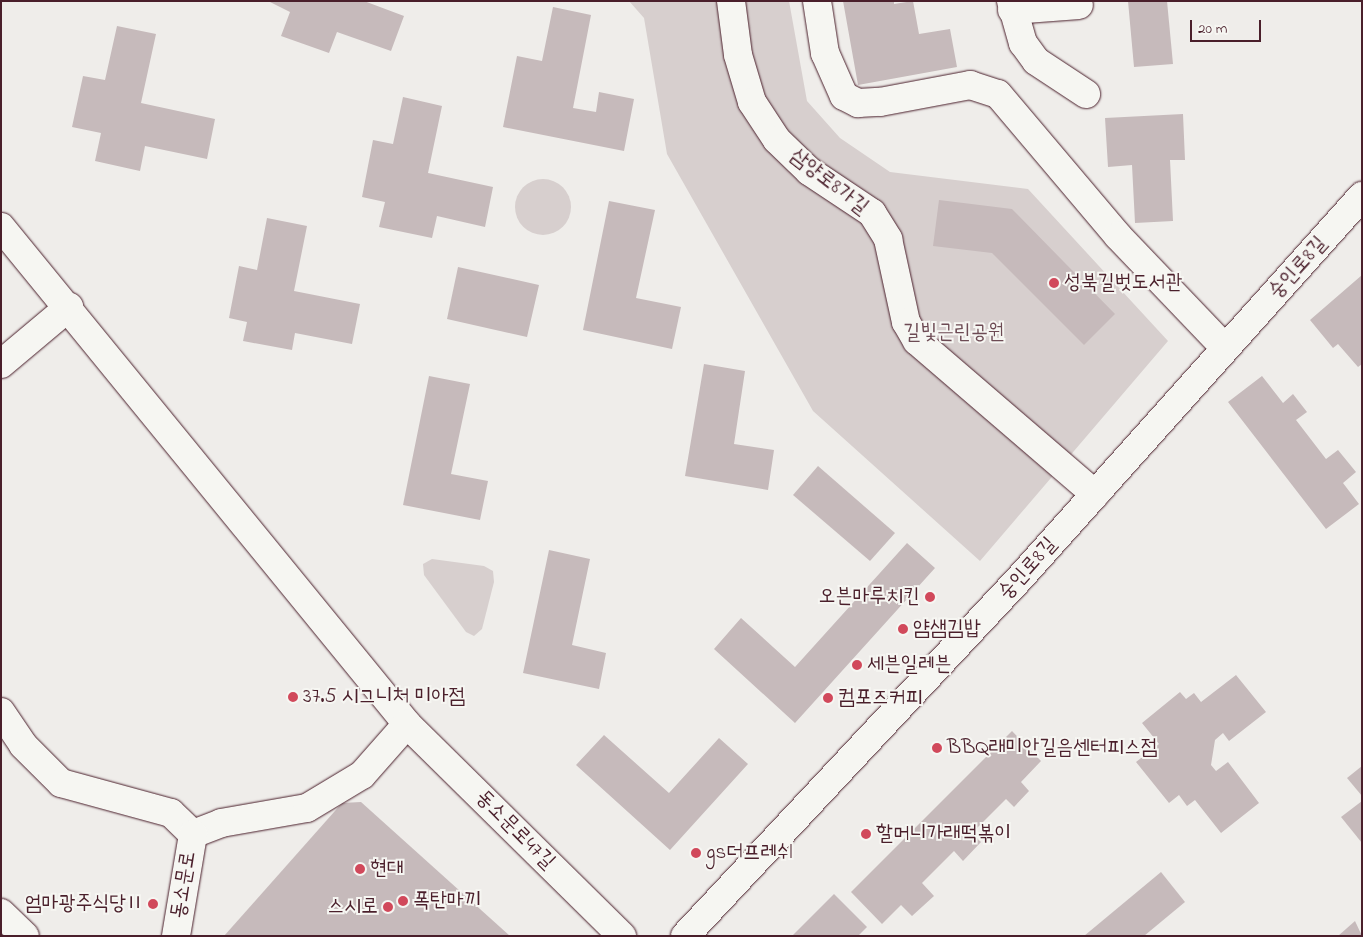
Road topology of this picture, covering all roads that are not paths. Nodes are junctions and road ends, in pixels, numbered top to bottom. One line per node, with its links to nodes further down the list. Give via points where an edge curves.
1 (732, 1): 11 (street, 삼양로8가길, via 738,55 752,102 777,140 809,171 872,213 888,239 906,322 917,342)
2 (816, 1): 9 (street, via 825,53 844,96 858,103 880,102 970,85 998,94 1118,236)
3 (1079, 5): 4 (street)
4 (1012, 6): 5 (street, via 1023,43 1036,62)
5 (1086, 94)
6 (1362, 196): 9 (street, 숭인로8길)
7 (1, 227): 8 (street, 동소문로47길)
8 (69, 307): 10 (street); 13 (street, 동소문로47길)
9 (1225, 348): 11 (street, 숭인로8길)
10 (1, 364)
11 (1095, 494): 19 (street, 숭인로8길)
12 (1, 712): 14 (street, via 24,745 61,783 171,813)
13 (407, 724): 14 (street, via 362,775 307,808 221,823); 18 (street, 동소문로47길)
14 (193, 834): 17 (street, 동소문로)
15 (1, 913): 16 (street)
16 (25, 936)
17 (176, 936)
18 (622, 936)
19 (685, 936)

